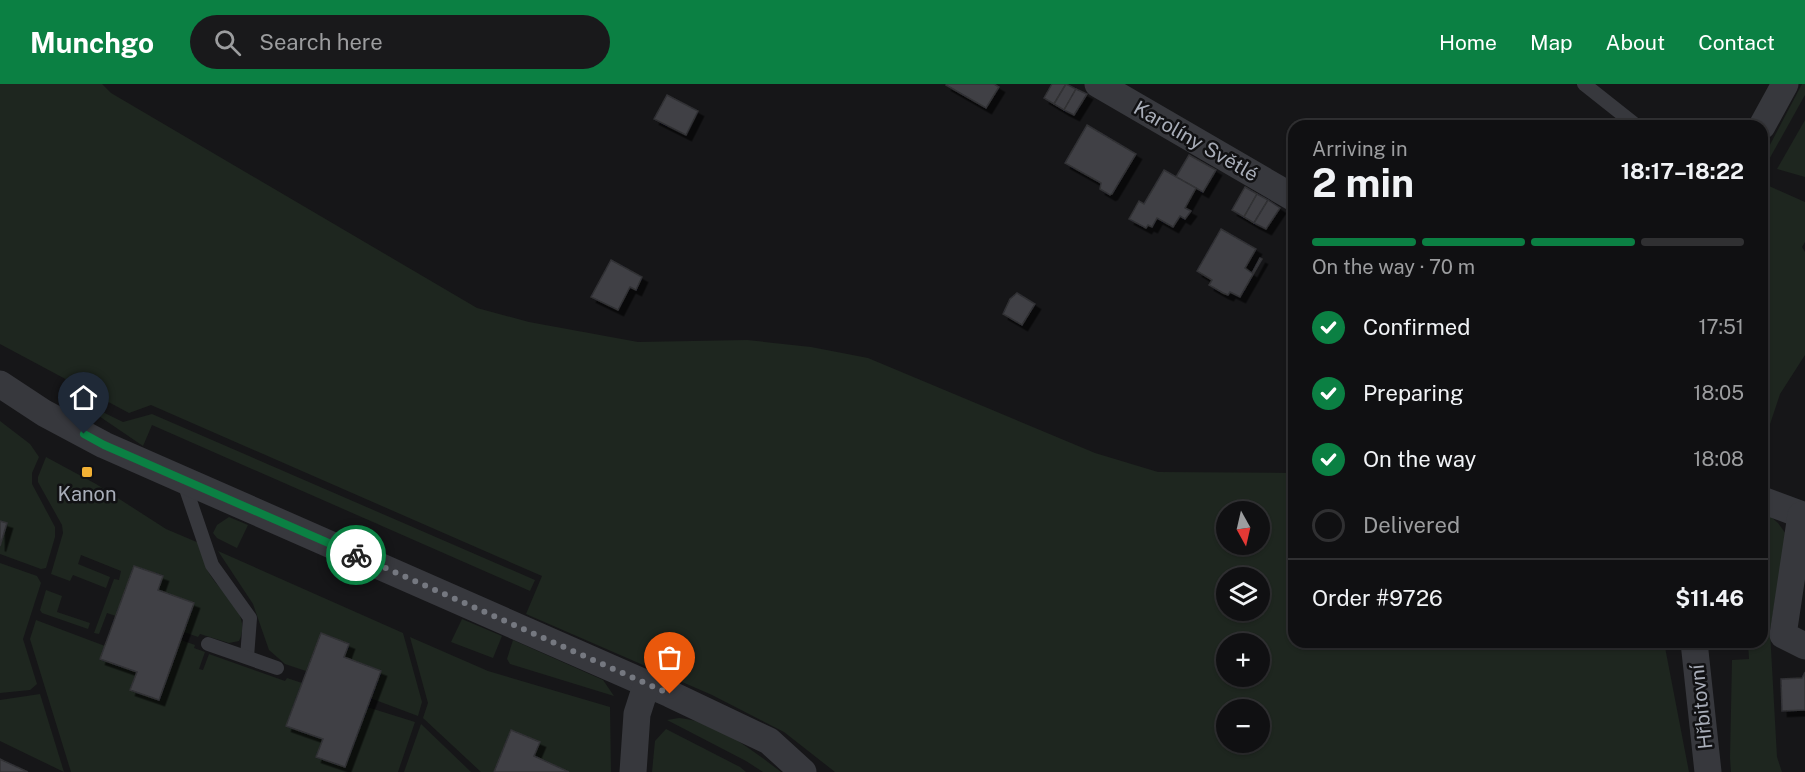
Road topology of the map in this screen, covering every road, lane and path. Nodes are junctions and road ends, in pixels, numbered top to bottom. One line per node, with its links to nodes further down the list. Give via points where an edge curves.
1 (1098, 84): 6 (street, Karolíny Světlé)
2 (1584, 84): 4 (lane)
3 (1785, 84): 5 (street)
4 (1629, 120)
5 (1765, 120)
6 (1288, 195)
7 (0, 384): 8 (street, via 104,445)
8 (182, 478): 14 (lane, via 212,565 250,618); 16 (street)
9 (1768, 502): 10 (street)
10 (1803, 515): 12 (street, via 1783,635)
11 (208, 644): 14 (lane)
12 (1805, 646)
13 (1695, 648): 19 (street, Hřbitovní)
14 (247, 657): 15 (lane)
15 (277, 668)
16 (647, 683): 17 (street, via 637,714); 18 (street, via 769,741)
17 (633, 772)
18 (803, 772)
19 (1708, 772)

